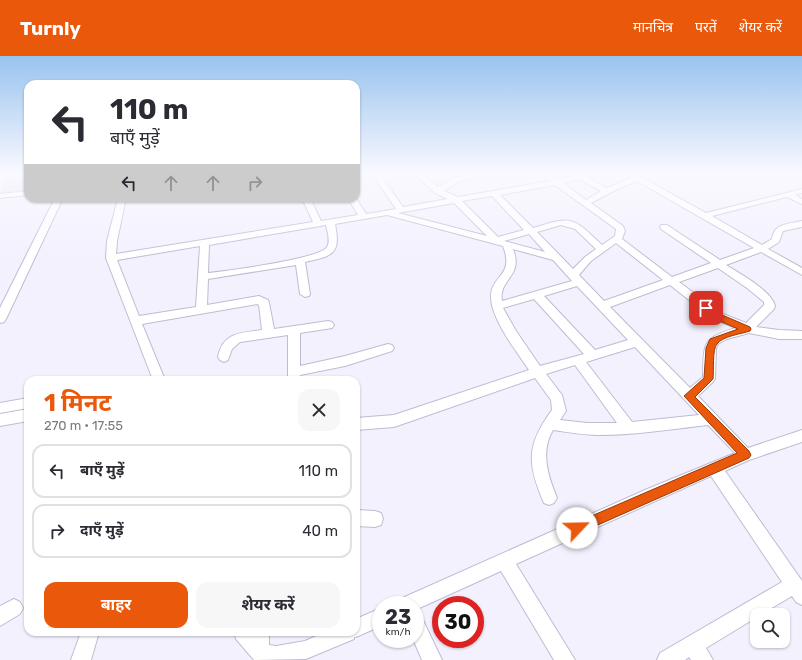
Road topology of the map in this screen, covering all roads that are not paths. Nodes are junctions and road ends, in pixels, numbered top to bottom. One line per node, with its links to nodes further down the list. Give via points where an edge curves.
1 (395, 201): 14 (street)
2 (444, 201): 14 (street)
3 (457, 201): 25 (street)
4 (502, 201): 22 (street)
5 (582, 201): 13 (street)
6 (591, 201): 13 (street)
7 (678, 201): 17 (street)
8 (758, 201): 17 (street)
9 (57, 202): 41 (street)
10 (121, 202): 28 (street, via 112,241)
11 (308, 202): 19 (street)
12 (354, 202): 16 (street)
13 (586, 204): 23 (street, via 620,228 619,237)
14 (401, 210): 15 (street)
15 (385, 213): 16 (street); 25 (street, via 429,222)
16 (363, 216): 18 (street)
17 (704, 216): 27 (street)
18 (330, 222): 19 (street); 30 (street, via 334,244 331,250 323,255)
19 (318, 224): 24 (street)
20 (802, 224): 27 (street, via 780,229 776,240)
21 (664, 227): 31 (street)
22 (531, 231): 25 (street); 26 (street, via 561,222 572,223); 29 (street)
23 (616, 239): 26 (street); 35 (street)
24 (205, 242): 28 (street); 33 (street)
25 (498, 242): 29 (street); 38 (street, via 512,261 512,267 497,289)
26 (602, 249): 34 (street, via 588,259)
27 (761, 249): 31 (street); 32 (street)
28 (111, 258): 42 (street)
29 (556, 258): 34 (street)
30 (300, 261): 33 (street); 36 (street)
31 (719, 264): 35 (street); 45 (street, via 769,301 770,306)
32 (802, 272)
33 (203, 277): 40 (street)
34 (576, 279): 37 (street); 39 (street)
35 (671, 282): 39 (street); 45 (street, via 718,316)
36 (305, 294)
37 (536, 294): 38 (street); 50 (street)
38 (497, 306): 53 (street)
39 (601, 306): 48 (street)
40 (201, 309): 42 (street); 46 (street, via 259,300 264,303)
41 (0, 319)
42 (135, 321): 54 (street)
43 (328, 325): 44 (street)
44 (294, 329): 46 (street); 55 (street)
45 (747, 329): 47 (street, via 780,336); 56 (street, via 714,341 710,348 709,379)
46 (268, 333): 51 (street, via 237,338 226,347)
47 (802, 335)
48 (636, 342): 50 (street); 56 (street)
49 (388, 348): 55 (street)
50 (592, 355): 52 (street)
51 (224, 357)
52 (578, 360): 53 (street); 64 (street)
53 (538, 372): 62 (street, via 412,416 394,421); 63 (street, via 559,404 559,411)
54 (157, 376)
55 (294, 376)
56 (689, 396): 60 (street)
57 (24, 404): 58 (street)
58 (0, 408)
59 (24, 416): 61 (street)
60 (710, 418): 64 (street); 66 (street)
61 (0, 420)
62 (360, 424)
63 (550, 424): 64 (street, via 600,429); 68 (street, via 539,446 542,479)
64 (628, 428)
65 (802, 436): 66 (street)
66 (746, 455): 67 (street)
67 (714, 468): 71 (street); 72 (street)
68 (549, 498)
69 (360, 518): 70 (street)
70 (375, 519)
71 (504, 561): 73 (street); 86 (street)
72 (798, 590): 81 (street)
73 (424, 597)
74 (372, 621): 75 (street)
75 (360, 626)
76 (89, 636): 84 (street)
77 (246, 636): 82 (street)
78 (260, 636): 82 (street)
79 (338, 636): 83 (street)
80 (424, 642): 85 (street)
81 (698, 652): 87 (street)
82 (260, 653): 83 (street)
83 (287, 658)
84 (81, 660)
85 (432, 660)
86 (565, 660)
87 (667, 660)

